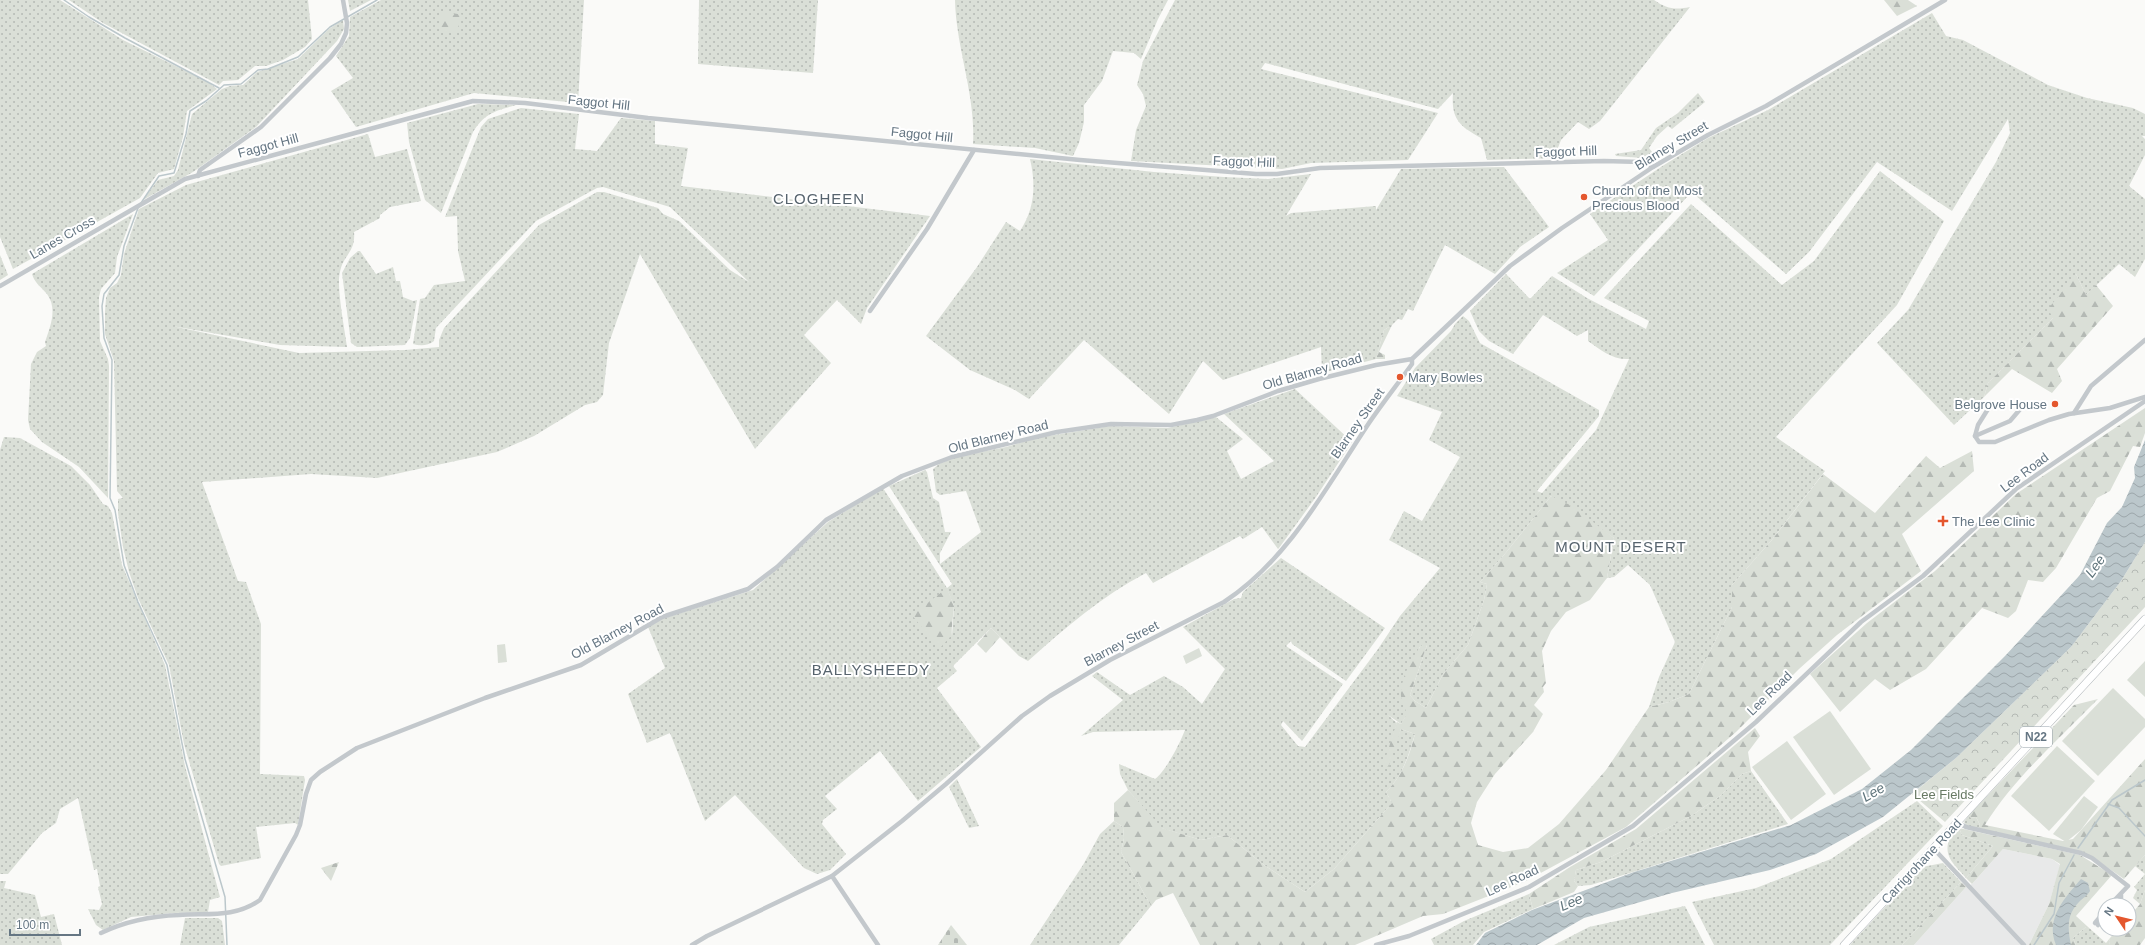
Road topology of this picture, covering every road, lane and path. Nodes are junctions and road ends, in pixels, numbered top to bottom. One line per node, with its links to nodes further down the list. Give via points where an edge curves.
1 (344, 0): 5 (street, via 346,33 330,58 261,127 200,170)
2 (1945, 0): 4 (street, Blarney Street, via 1766,106 1708,135)
3 (974, 150): 4 (street, Faggot Hill, via 1256,174 1320,168 1604,161 1641,162); 5 (street, Faggot Hill, via 525,103 473,101); 7 (street, via 927,228)
4 (1653, 167): 9 (street, Blarney Street, via 1518,259)
5 (198, 176): 6 (street, Lanes Cross, via 185,180 143,203)
6 (0, 286)
7 (870, 311)
8 (2145, 340): 14 (street, via 2091,386)
9 (1412, 359): 19 (street, Blarney Street, via 1412,364 1368,424 1286,546 1254,579 1224,602 1110,660 1050,696 1022,716 916,809); 21 (street, Old Blarney Road, via 1376,364 1319,379 1197,420 1171,425 1087,426 952,457 902,476 826,520 777,567 748,589 662,617 581,665 389,734 357,748 320,772 309,786 296,835 260,900 250,908 231,914 178,915 131,920)
10 (2145, 396): 14 (street, via 2110,408)
11 (2145, 401): 24 (street, Lee Road, via 2016,489 1922,576 1861,622 1756,722 1633,826 1529,887 1409,936)
12 (2022, 407): 15 (street, via 2010,421)
13 (1988, 409): 15 (street, via 1978,425)
14 (2074, 413): 15 (street, via 2049,420 1995,442 1979,442)
15 (1975, 436)
16 (2145, 618): 17 (highway, Carrigrohane Road / N22)
17 (1957, 822): 18 (highway, Carrigrohane Road / N22); 20 (street, via 1966,827 2081,853 2092,858 2128,886)
18 (1933, 848): 25 (highway, Carrigrohane Road / N22); 26 (street)
19 (832, 876): 22 (street, Blarney Street); 23 (street)
20 (2120, 895)
21 (101, 933)
22 (692, 945)
23 (878, 945)
24 (1376, 945)
25 (1844, 945)
26 (2024, 945)

